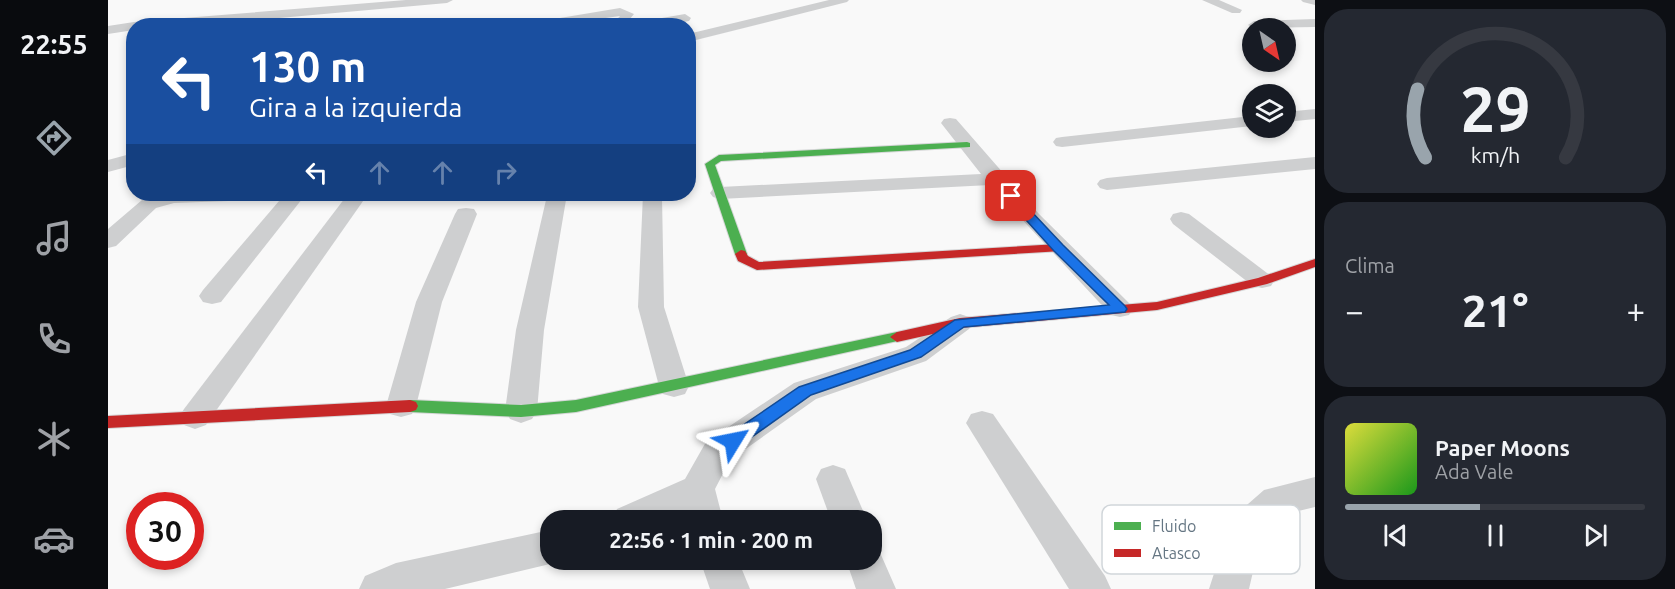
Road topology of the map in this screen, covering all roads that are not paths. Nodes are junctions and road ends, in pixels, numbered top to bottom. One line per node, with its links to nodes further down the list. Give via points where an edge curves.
1 (447, 0): 7 (street)
2 (843, 0): 16 (street)
3 (1208, 0): 6 (street)
4 (1307, 0): 5 (street)
5 (1315, 2)
6 (1236, 10)
7 (231, 18)
8 (584, 18): 9 (street, via 620,12 628,14)
9 (624, 18)
10 (108, 22): 13 (street)
11 (1315, 23): 12 (street)
12 (1296, 24)
13 (126, 25)
14 (126, 27): 15 (street)
15 (108, 30)
16 (696, 36)
17 (1315, 114): 18 (street)
18 (1296, 116)
19 (1242, 122): 21 (street)
20 (950, 123): 22 (street)
21 (1062, 142)
22 (967, 145): 26 (street); 28 (street, via 719,158 710,164)
23 (126, 161): 25 (street)
24 (1315, 163): 27 (street)
25 (108, 166)
26 (995, 179): 28 (street); 37 (street)
27 (1107, 184)
28 (720, 193): 37 (street, via 742,258 757,266)
29 (159, 201): 36 (street, via 149,204)
30 (291, 201): 40 (street)
31 (353, 201): 46 (street)
32 (556, 201): 45 (street, via 530,330)
33 (652, 201): 43 (street, via 651,307)
34 (466, 214): 44 (street, via 429,302)
35 (1181, 219): 39 (street)
36 (108, 241)
37 (1058, 248): 41 (street)
38 (1315, 263): 39 (street)
39 (1262, 281): 41 (street, via 1157,306)
40 (212, 296)
41 (1120, 309): 42 (street)
42 (960, 323): 43 (street); 51 (street, via 916,354 805,391 718,451 705,471)
43 (674, 386): 45 (street, via 576,406)
44 (401, 406): 45 (street); 46 (street)
45 (521, 411)
46 (195, 417): 47 (street)
47 (108, 422)
48 (982, 423): 62 (street)
49 (833, 479): 54 (street)
50 (1315, 492): 52 (street)
51 (701, 505): 53 (street)
52 (1272, 505)
53 (677, 510)
54 (845, 510)
55 (540, 549): 59 (street)
56 (723, 570): 60 (street)
57 (869, 570): 61 (street)
58 (1233, 574): 63 (street)
59 (379, 589)
60 (730, 589)
61 (876, 589)
62 (1091, 589)
63 (1229, 589)

